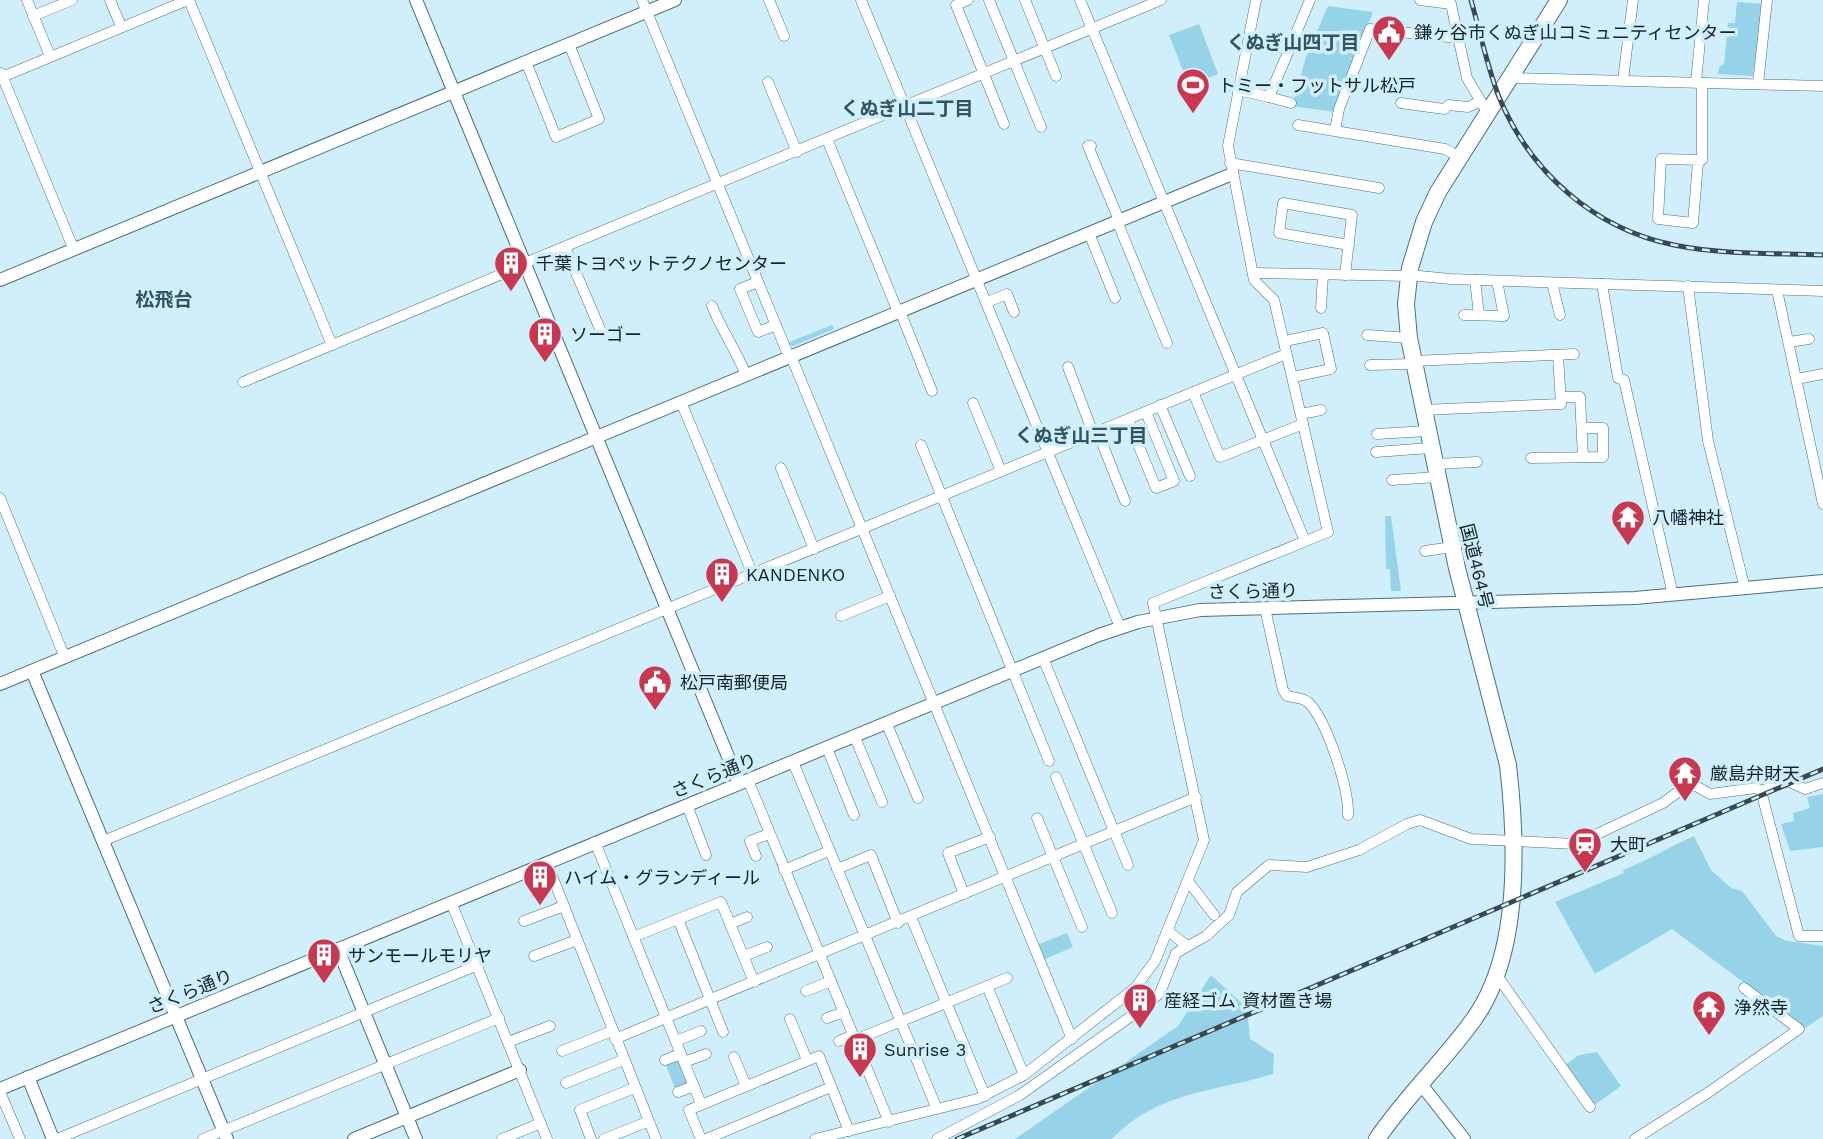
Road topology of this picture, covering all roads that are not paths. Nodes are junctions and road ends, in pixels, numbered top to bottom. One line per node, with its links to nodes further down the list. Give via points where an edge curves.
1 (27, 0): 23 (street)
2 (72, 0): 23 (street)
3 (110, 0): 24 (street)
4 (189, 0): 24 (street); 59 (street)
5 (416, 0): 43 (street)
6 (675, 0): 22 (street)
7 (769, 0): 26 (street)
8 (861, 0): 47 (street)
9 (968, 0): 33 (street, via 956,5)
10 (989, 0): 31 (street)
11 (1025, 0): 29 (street)
12 (1080, 0): 25 (street)
13 (1161, 0): 21 (street)
14 (1256, 0): 42 (street)
15 (1310, 0): 44 (street)
16 (1420, 0): 27 (street, via 1451,4)
17 (1559, 0): 36 (highway, 国道464号)
18 (1633, 0): 37 (street)
19 (1704, 0): 39 (street)
20 (1767, 0): 40 (street)
21 (1147, 3): 25 (street)
22 (645, 6): 28 (street); 60 (street)
23 (33, 16): 30 (street)
24 (121, 26): 30 (street)
25 (1093, 29): 29 (street); 62 (street)
26 (785, 36)
27 (1458, 38): 48 (street, via 1467,78); 52 (street, via 1370,29)
28 (569, 44): 32 (street); 32 (street, via 599,119 556,136)
29 (1045, 48): 31 (street); 35 (street)
30 (50, 56): 34 (street)
31 (1014, 60): 33 (street); 51 (street)
32 (526, 62): 43 (street)
33 (984, 73): 47 (street); 49 (street)
34 (1, 75): 67 (street)
35 (1056, 76)
36 (1510, 78): 37 (street); 48 (highway, 国道464号)
37 (1623, 80): 39 (street)
38 (768, 82): 55 (street)
39 (1699, 82): 40 (street); 57 (street, via 1702,160)
40 (1758, 84): 41 (street)
41 (1823, 86)
42 (1238, 90): 44 (street); 58 (street, via 1228,146)
43 (454, 92): 59 (street); 68 (street)
44 (1269, 97): 45 (street)
45 (1290, 103)
46 (1401, 103): 48 (street, via 1444,109 1449,105)
47 (905, 106): 53 (street); 73 (street)
48 (1483, 107): 56 (highway, 国道464号)
49 (1004, 124)
50 (1298, 125): 52 (street)
51 (1041, 127)
52 (1335, 130): 56 (street, via 1445,149)
53 (827, 139): 55 (street); 88 (street)
54 (1091, 146): 63 (street)
55 (797, 152): 60 (street)
56 (1460, 157): 72 (highway, 国道464号, via 1429,208)
57 (1698, 162): 57 (street, via 1661,159 1658,219 1693,223)
58 (1231, 168): 61 (street); 62 (street); 69 (street)
59 (260, 172): 67 (street); 100 (street)
60 (718, 184): 66 (street); 77 (street)
61 (1379, 188)
62 (1164, 201): 63 (street); 108 (street)
63 (1118, 220): 64 (street); 99 (street)
64 (1089, 233): 73 (street); 83 (street)
65 (1349, 245): 65 (street, via 1352,215 1283,203 1279,233); 71 (street)
66 (565, 247): 68 (street); 93 (street)
67 (74, 250): 75 (street)
68 (526, 264): 100 (street); 129 (street)
69 (1253, 273): 70 (street); 97 (street, via 1254,280 1274,300)
70 (1323, 275): 71 (street); 86 (street)
71 (1345, 275): 72 (street)
72 (1410, 276): 74 (street); 95 (highway, 国道464号, via 1406,304)
73 (977, 279): 84 (street); 88 (street)
74 (1475, 280): 76 (street); 91 (street)
75 (0, 281)
76 (1497, 281): 78 (street); 91 (street, via 1504,316)
77 (758, 282): 92 (street); 92 (street, via 740,289 758,332)
78 (1552, 283): 79 (street); 87 (street)
79 (1602, 284): 80 (street); 155 (street, via 1618,378 1625,380)
80 (1688, 286): 81 (street); 153 (street, via 1708,441)
81 (1777, 290): 82 (street); 98 (street)
82 (1823, 291)
83 (1115, 298)
84 (987, 302): 89 (street, via 1007,294); 132 (street)
85 (712, 306): 110 (street)
86 (1320, 308)
87 (1557, 310)
88 (899, 311): 104 (street); 114 (street)
89 (1014, 312)
90 (1464, 315): 91 (street)
91 (1479, 315)
92 (776, 325): 104 (street)
93 (600, 329)
94 (1367, 335): 95 (street)
95 (1409, 338): 105 (highway, 国道464号)
96 (1809, 339): 98 (street)
97 (1285, 341): 101 (street); 111 (street, via 1323,333 1331,369)
98 (1788, 342): 112 (street)
99 (1167, 343)
100 (332, 345): 113 (street)
101 (1286, 354): 108 (street); 111 (street)
102 (1574, 354): 103 (street)
103 (1558, 355): 105 (street); 116 (street)
104 (790, 356): 110 (street); 146 (street)
105 (1413, 362): 106 (street); 121 (highway, 国道464号)
106 (1370, 365)
107 (1068, 367): 127 (street)
108 (1236, 374): 115 (street); 130 (street)
109 (1823, 374): 112 (street)
110 (746, 375): 117 (street)
111 (1293, 377): 123 (street)
112 (1797, 379): 145 (street)
113 (243, 382)
114 (932, 391)
115 (1193, 392): 119 (street); 130 (street, via 1220,457)
116 (1561, 397): 121 (street, via 1561,404); 125 (street, via 1580,397)
117 (681, 402): 129 (street); 151 (street)
118 (973, 403): 139 (street)
119 (1160, 405): 122 (street); 140 (street)
120 (1321, 410): 123 (street)
121 (1422, 410): 126 (highway, 国道464号)
122 (1146, 412): 124 (street); 124 (street, via 1174,481 1156,488)
123 (1302, 419): 130 (street); 147 (street, via 1328,532)
124 (1128, 420): 127 (street)
125 (1582, 428): 134 (street); 134 (street, via 1603,428 1603,457)
126 (1427, 430): 128 (street); 137 (highway, 国道464号)
127 (1096, 433): 132 (street); 144 (street)
128 (1377, 434)
129 (597, 437): 158 (street); 162 (street)
130 (1263, 439): 147 (street)
131 (921, 445): 142 (street)
132 (1049, 451): 139 (street); 161 (street)
133 (1376, 452): 137 (street)
134 (1583, 457): 135 (street)
135 (1531, 458)
136 (1477, 462): 137 (street)
137 (1434, 463): 141 (street); 148 (highway, 国道464号)
138 (781, 468): 149 (street)
139 (1001, 471): 142 (street)
140 (1190, 477)
141 (1398, 483)
142 (942, 496): 146 (street); 165 (street)
143 (0, 498): 162 (street)
144 (1125, 501)
145 (1823, 504)
146 (862, 529): 149 (street); 154 (street)
147 (1305, 541): 160 (street, via 1153,603)
148 (1452, 547): 150 (street); 156 (highway, 国道464号)
149 (814, 549): 151 (street)
150 (1424, 551)
151 (753, 575): 158 (street)
152 (1823, 581): 153 (street, さくら通り)
153 (1745, 589): 155 (street, さくら通り)
154 (890, 596): 159 (street); 167 (street)
155 (1673, 596): 156 (street, さくら通り)
156 (1466, 603): 157 (street, さくら通り); 188 (highway, 国道464号, via 1506,752)
157 (1265, 608): 160 (street, さくら通り); 182 (street, via 1283,690 1311,707 1341,769)
158 (668, 610): 174 (street); 187 (street)
159 (841, 616)
160 (1158, 617): 161 (street, さくら通り); 177 (street)
161 (1120, 627): 163 (street, さくら通り)
162 (65, 658): 164 (street)
163 (1043, 658): 165 (street, さくら通り); 184 (street)
164 (32, 671): 166 (street); 187 (street)
165 (1012, 671): 167 (street, さくら通り); 171 (street)
166 (0, 684)
167 (934, 703): 168 (street, さくら通り); 186 (street)
168 (886, 722): 169 (street, さくら通り); 178 (street)
169 (854, 736): 170 (street, さくら通り); 179 (street)
170 (827, 748): 172 (street, さくら通り); 181 (street)
171 (1049, 761)
172 (793, 762): 174 (street, さくら通り); 191 (street)
173 (1056, 776): 190 (street)
174 (744, 782): 180 (street, さくら通り); 185 (street)
175 (1823, 783): 176 (street, via 1805,789 1788,781)
176 (1761, 791): 188 (street, via 1710,794 1686,786 1663,803 1584,842); 215 (street, via 1799,936)
177 (1196, 797): 184 (street); 200 (street, via 1204,840)
178 (918, 798)
179 (882, 802)
180 (687, 805): 189 (street, さくら通り); 192 (street)
181 (854, 815)
182 (1348, 815)
183 (1037, 818): 194 (street)
184 (1114, 831): 190 (street); 196 (street)
185 (769, 834): 193 (street, via 750,841); 198 (street)
186 (990, 837): 199 (street); 201 (street, via 948,853)
187 (103, 841): 236 (street)
188 (1511, 841): 218 (street, via 1471,839 1414,821 1359,850 1307,867 1269,865 1237,892 1229,915 1206,936); 225 (highway, 国道464号, via 1509,929)
189 (595, 842): 195 (street, さくら通り); 216 (street)
190 (1083, 844): 194 (street); 204 (street)
191 (829, 851): 197 (street); 198 (street)
192 (706, 855)
193 (756, 856)
194 (1053, 857): 199 (street); 212 (street)
195 (547, 863): 202 (street, さくら通り); 203 (street)
196 (1128, 865)
197 (837, 869): 210 (street, via 870,855); 214 (street)
198 (784, 870): 221 (street)
199 (1006, 877): 201 (street); 247 (street)
200 (1188, 880): 205 (street); 213 (street)
201 (964, 894): 206 (street)
202 (452, 902): 220 (street, さくら通り); 224 (street)
203 (564, 906): 209 (street); 217 (street)
204 (1112, 912)
205 (1214, 915)
206 (911, 917): 210 (street); 233 (street)
207 (747, 918): 211 (street)
208 (678, 919): 211 (street, via 721,902); 216 (street); 232 (street)
209 (524, 921)
210 (898, 923): 214 (street)
211 (730, 924): 222 (street)
212 (1082, 927)
213 (1168, 930): 218 (street); 247 (street, via 1155,961 1135,988)
214 (866, 936): 221 (street); 241 (street)
215 (1823, 936)
216 (633, 937): 238 (street)
217 (577, 940): 223 (street); 245 (street)
218 (1186, 945): 293 (street, via 1176,953 1160,993 1137,1012 1020,1096)
219 (767, 947): 222 (street)
220 (338, 949): 235 (street); 236 (street, さくら通り)
221 (820, 955): 227 (street); 228 (street)
222 (744, 956): 228 (street)
223 (534, 957)
224 (478, 965): 235 (street); 237 (street)
225 (1498, 977): 264 (highway, 国道464号, via 1476,1016); 273 (street)
226 (1007, 978): 229 (street)
227 (831, 981): 231 (street); 234 (street)
228 (754, 982): 232 (street)
229 (987, 986): 233 (street); 260 (street)
230 (1744, 988): 296 (street, via 1799,1029)
231 (806, 991)
232 (710, 1000): 238 (street); 244 (street)
233 (946, 1003): 241 (street); 271 (street)
234 (844, 1012): 240 (street); 246 (street)
235 (364, 1013): 258 (street); 262 (street)
236 (176, 1016): 261 (street, さくら通り); 262 (street)
237 (499, 1018): 250 (street); 258 (street)
238 (666, 1018): 245 (street); 248 (street)
239 (790, 1018): 257 (street)
240 (827, 1018)
241 (901, 1021): 246 (street); 274 (street)
242 (550, 1026): 250 (street)
243 (701, 1031): 248 (street)
244 (723, 1032)
245 (613, 1035): 251 (street); 255 (street)
246 (854, 1038): 249 (street); 277 (street)
247 (1072, 1039): 260 (street)
248 (676, 1041): 254 (street)
249 (839, 1041)
250 (508, 1042): 259 (street)
251 (562, 1051)
252 (706, 1054): 254 (street)
253 (734, 1057): 266 (street)
254 (682, 1058): 256 (street); 265 (street)
255 (623, 1059): 263 (street); 268 (street)
256 (665, 1060)
257 (807, 1060): 266 (street); 267 (street, via 818,1056)
258 (386, 1064): 275 (street); 280 (street)
259 (520, 1070): 275 (street); 278 (street)
260 (1024, 1075): 271 (street)
261 (28, 1077): 269 (street, さくら通り); 282 (street)
262 (202, 1079): 280 (street); 282 (street)
263 (566, 1083)
264 (1420, 1083): 294 (highway, 国道464号); 295 (street)
265 (694, 1086): 270 (street); 272 (street)
266 (746, 1086): 272 (street)
267 (831, 1087): 279 (street); 291 (street)
268 (634, 1088): 276 (street); 288 (street, via 580,1110)
269 (0, 1090): 281 (street)
270 (678, 1092)
271 (985, 1097): 274 (street)
272 (701, 1104): 291 (street, via 689,1110)
273 (1590, 1107)
274 (937, 1109): 277 (street)
275 (407, 1117): 284 (street); 285 (street)
276 (648, 1122): 289 (street); 290 (street)
277 (889, 1122): 279 (street)
278 (541, 1123): 286 (street); 287 (street)
279 (849, 1131): 292 (street)
280 (225, 1135): 283 (street)
281 (20, 1139)
282 (55, 1139)
283 (204, 1139)
284 (355, 1139)
285 (416, 1139)
286 (502, 1139)
287 (547, 1139)
288 (591, 1139)
289 (604, 1139)
290 (656, 1139)
291 (704, 1139)
292 (815, 1139)
293 (937, 1139)
294 (1377, 1139)
295 (1464, 1139)
296 (1635, 1139)

